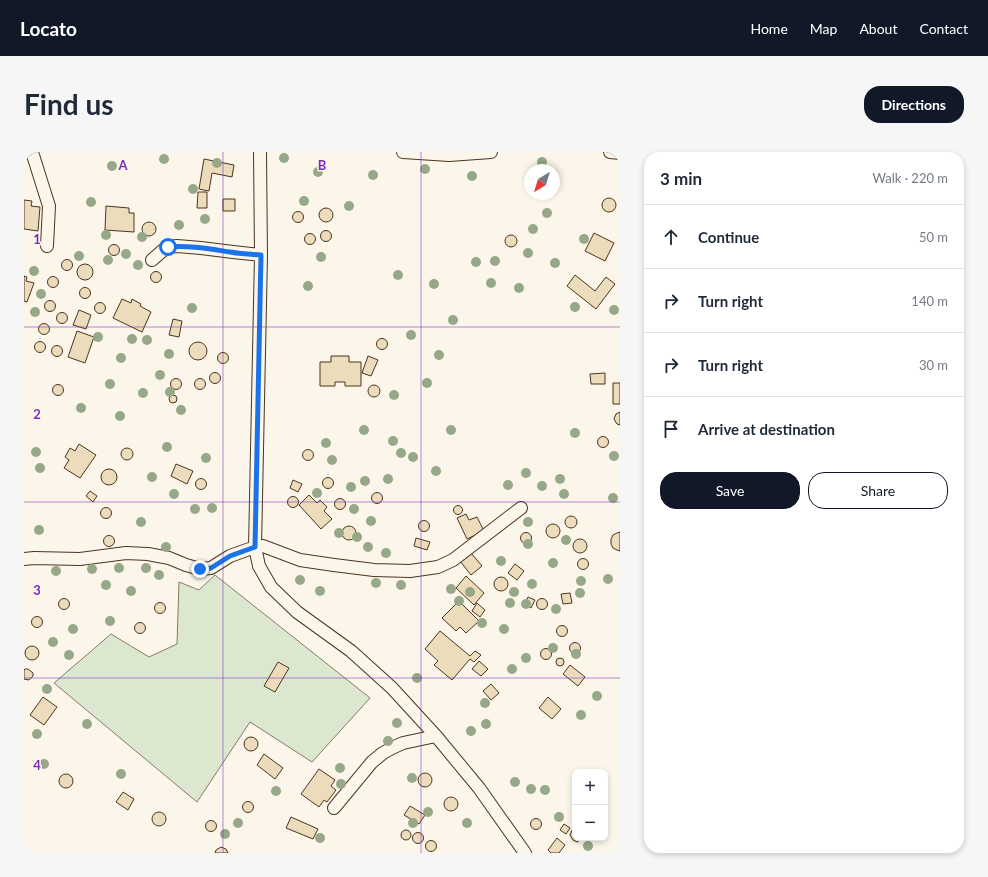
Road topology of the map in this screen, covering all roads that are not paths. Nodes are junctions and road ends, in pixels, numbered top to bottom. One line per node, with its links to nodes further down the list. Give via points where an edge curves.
1 (32, 152): 7 (street, via 49,206)
2 (260, 152): 8 (street)
3 (403, 152): 4 (street, via 449,155)
4 (491, 152)
5 (610, 152): 6 (street)
6 (620, 153)
7 (47, 246)
8 (261, 255): 9 (street, via 177,246 168,247); 11 (street)
9 (152, 260)
10 (521, 508): 11 (street, via 453,560 438,567 410,571 374,570 300,560 263,546)
11 (255, 547): 12 (street, via 230,556 211,568 200,569 148,554 126,553 80,559); 13 (street, via 259,566 271,587 297,612 351,651 392,688)
12 (24, 559)
13 (436, 736): 14 (street, via 403,743 383,753 372,762); 15 (street, via 479,788)
14 (334, 808)
15 (525, 853)

